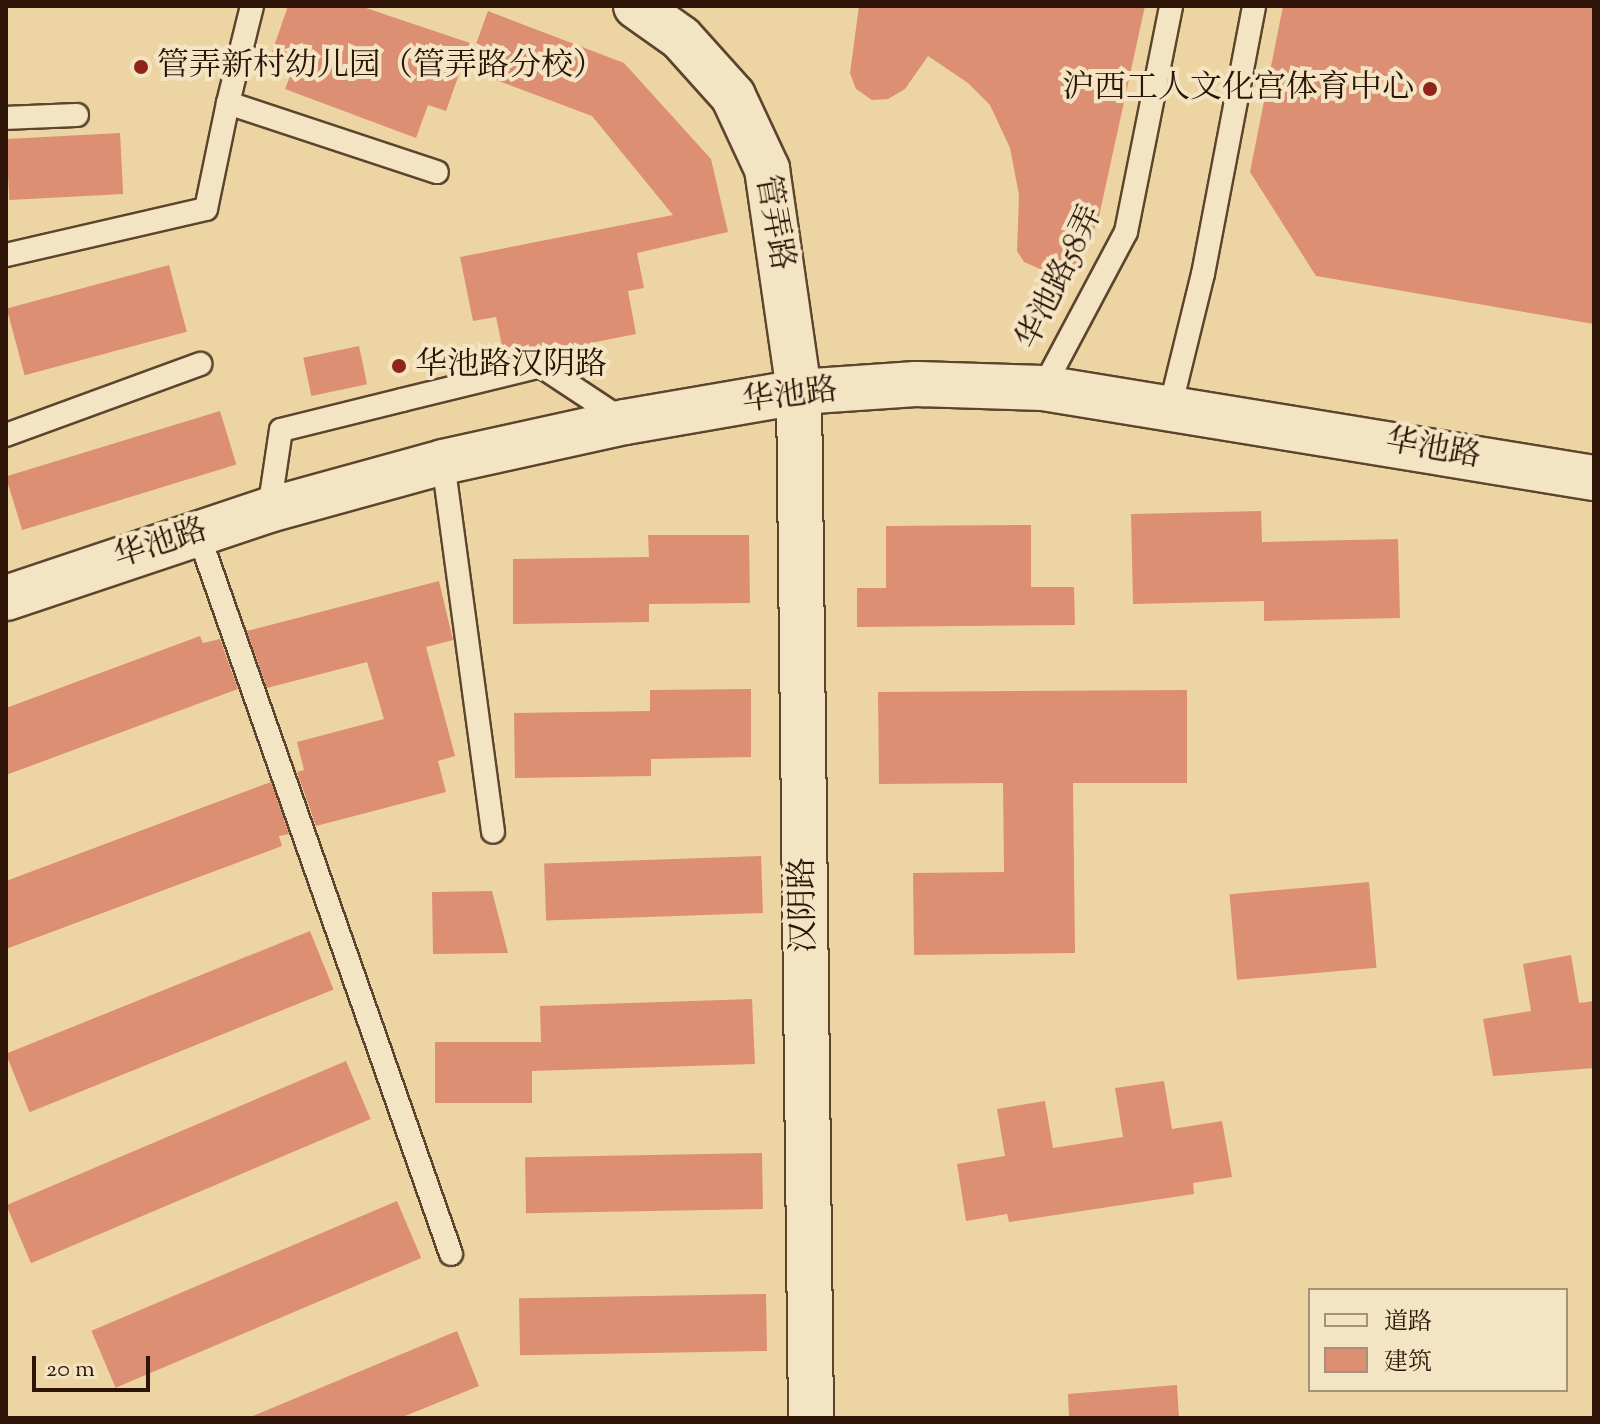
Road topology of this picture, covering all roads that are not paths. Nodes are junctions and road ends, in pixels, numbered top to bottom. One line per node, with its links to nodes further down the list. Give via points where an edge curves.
1 (252, 6): 5 (lane)
2 (636, 6): 12 (street, 管弄路, via 681,38 733,96 767,169)
3 (1171, 6): 11 (lane, 华池路58弄, via 1126,232)
4 (1254, 6): 13 (lane, via 1203,274)
5 (228, 103): 8 (lane); 9 (lane, via 206,209)
6 (77, 115): 7 (lane)
7 (6, 118)
8 (437, 172)
9 (6, 255)
10 (200, 364): 15 (lane)
11 (1043, 388): 12 (street, 华池路, via 916,384); 13 (street, 华池路)
12 (799, 392): 14 (street, 华池路); 23 (street, 汉阴路)
13 (1171, 404): 17 (street, 华池路)
14 (625, 422): 16 (street, 华池路); 18 (lane, via 541,366 402,400 281,430)
15 (6, 435)
16 (443, 462): 18 (street, 华池路); 21 (lane)
17 (1594, 478)
18 (269, 510): 19 (street, 华池路)
19 (198, 533): 20 (street, 华池路); 22 (lane)
20 (6, 598)
21 (493, 832)
22 (451, 1254)
23 (811, 1418)

